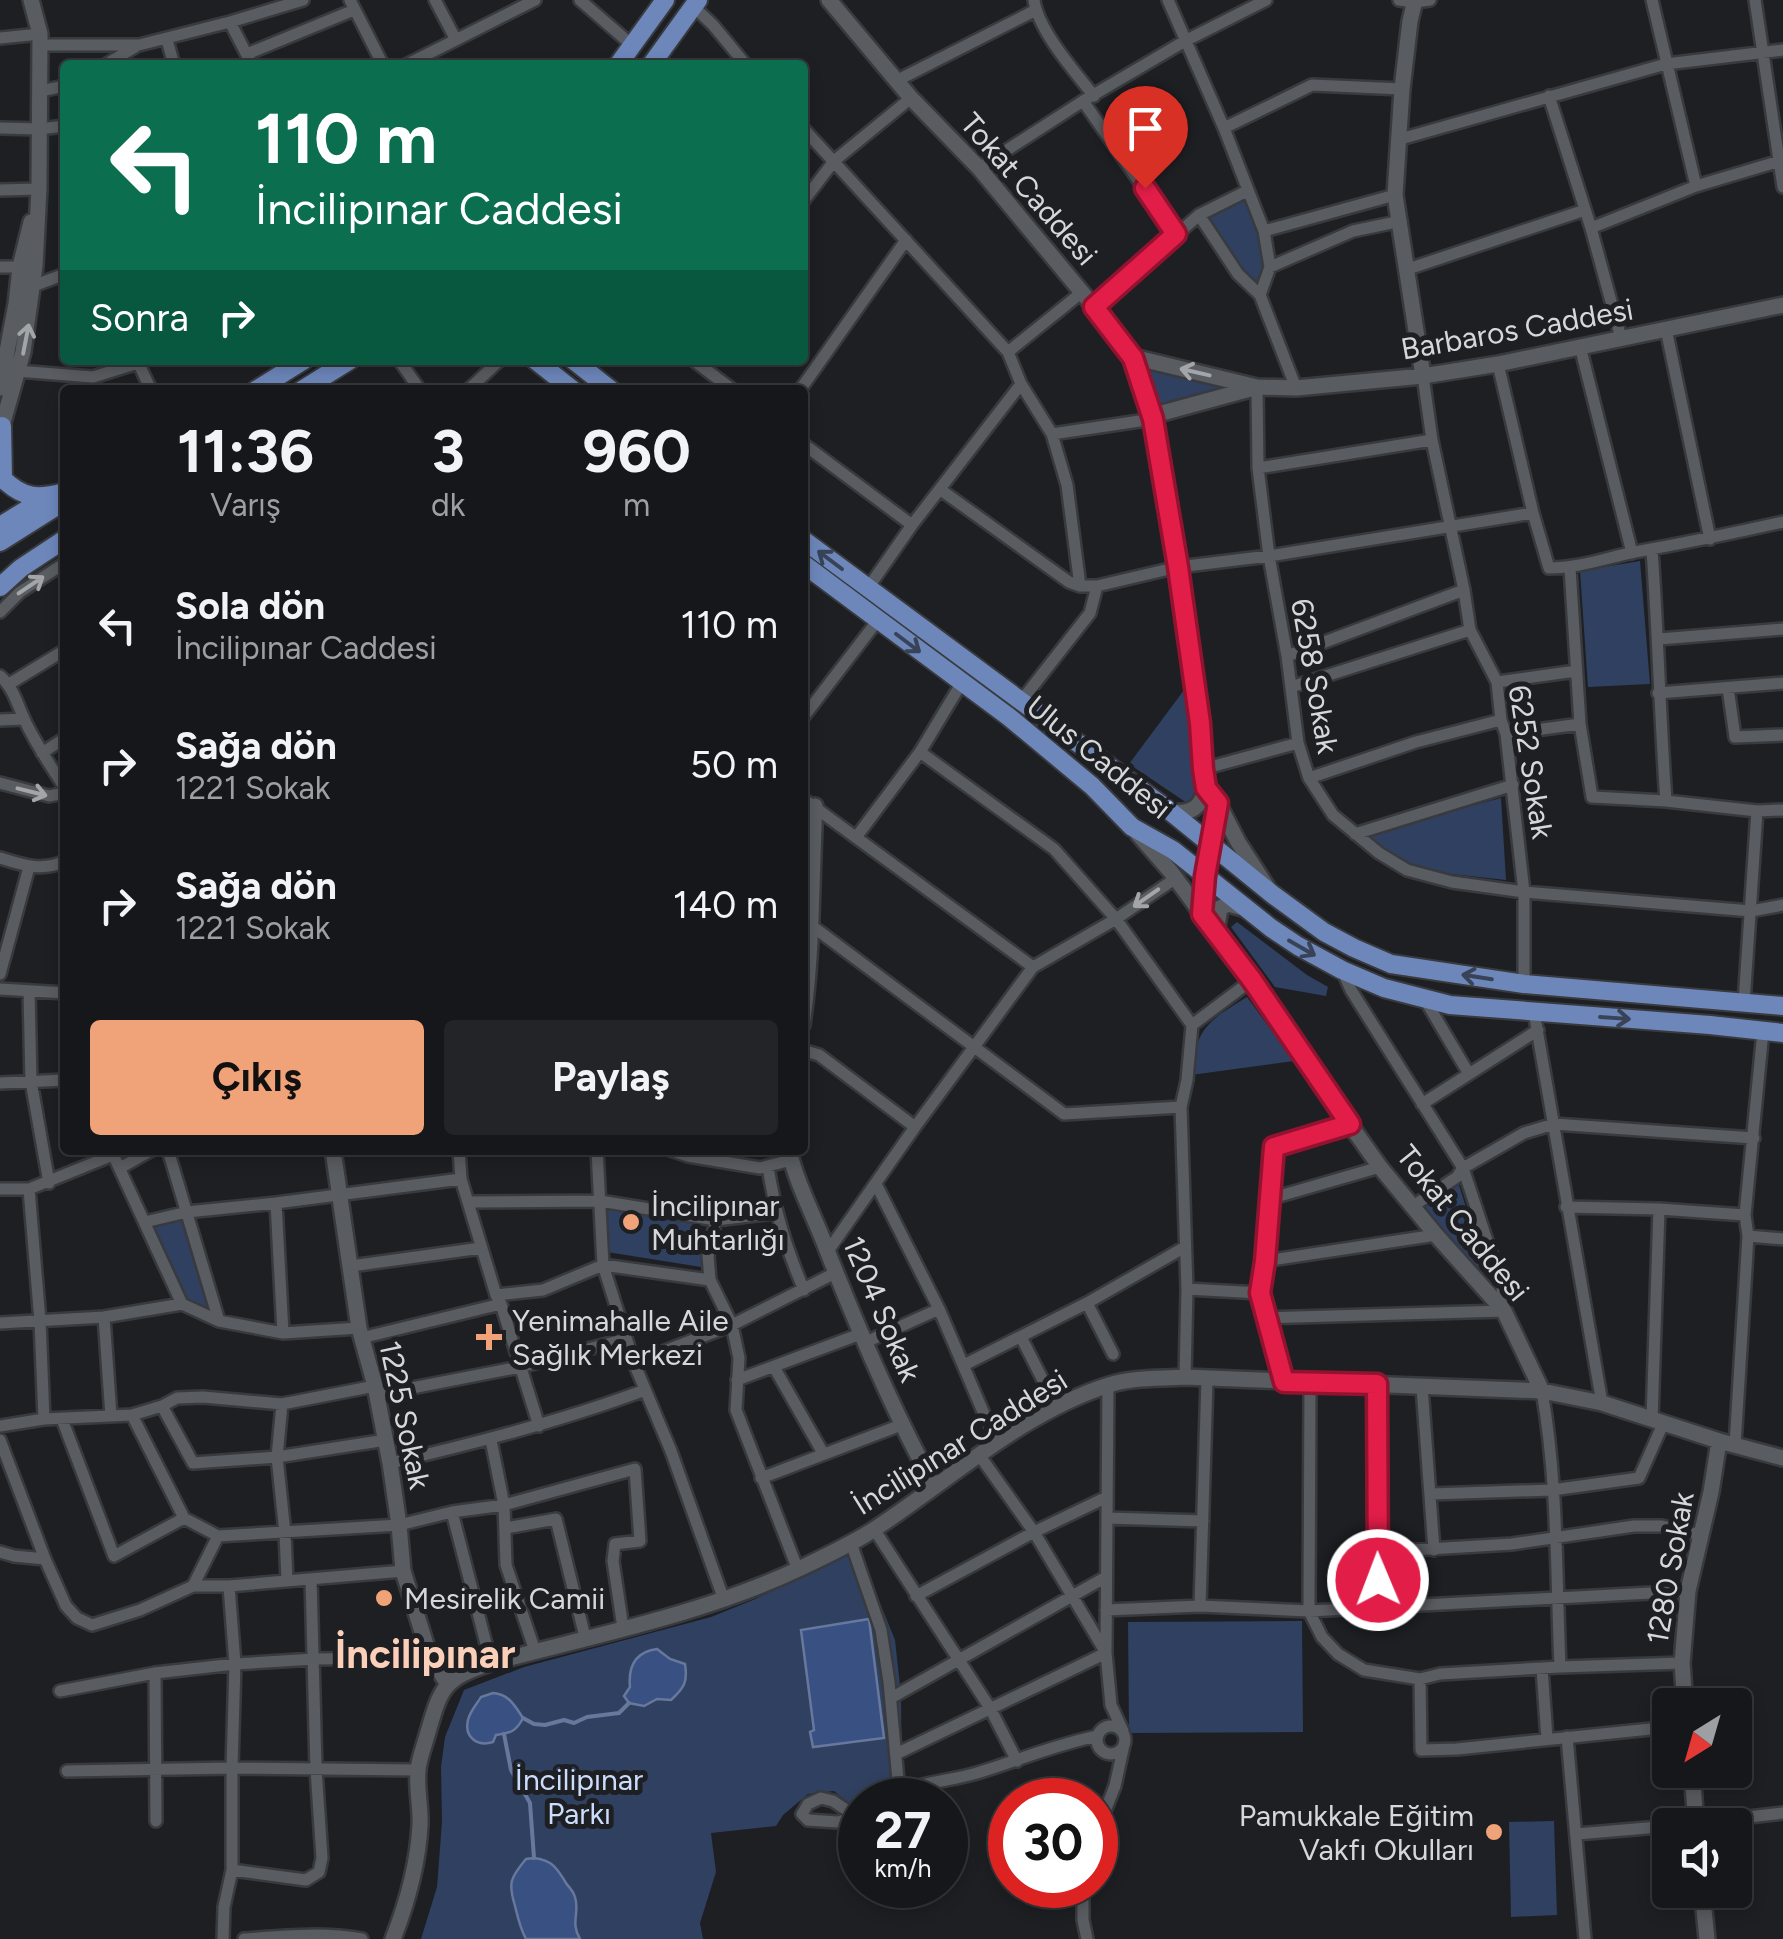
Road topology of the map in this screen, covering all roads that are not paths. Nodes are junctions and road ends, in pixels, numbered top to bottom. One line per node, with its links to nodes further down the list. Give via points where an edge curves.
1 (31, 0): 18 (main road)
2 (303, 0): 16 (street)
3 (436, 0): 20 (street)
4 (535, 0): 20 (street)
5 (580, 0): 23 (street)
6 (664, 0): 23 (main road)
7 (830, 0): 35 (main road, Tokat Caddesi)
8 (1168, 0): 21 (street)
9 (1266, 0): 21 (street)
10 (1652, 0): 34 (street)
11 (1755, 0): 25 (street)
12 (1415, 1): 37 (main road)
13 (696, 3): 32 (main road); 33 (street)
14 (352, 5): 28 (street); 29 (street)
15 (1035, 5): 35 (street); 41 (street)
16 (230, 22): 19 (street); 28 (street)
17 (0, 38): 18 (street)
18 (40, 40): 22 (street); 38 (main road)
19 (167, 40): 22 (street); 27 (street)
20 (456, 40): 30 (street)
21 (1185, 40): 41 (street); 44 (street)
22 (139, 45): 26 (street)
23 (633, 46): 31 (main road)
24 (1783, 50): 25 (street)
25 (1764, 54): 34 (street); 48 (street)
26 (113, 60)
27 (173, 60)
28 (249, 60)
29 (380, 60)
30 (416, 60)
31 (622, 60)
32 (655, 60)
33 (742, 60)
34 (1666, 64): 39 (street); 51 (street)
35 (896, 80): 40 (main road, Tokat Caddesi)
36 (60, 87): 38 (street)
37 (1402, 89): 44 (street, via 1312,85); 47 (main road)
38 (40, 91): 45 (main road)
39 (1549, 96): 47 (street); 58 (street)
40 (911, 98): 49 (street); 50 (main road, Tokat Caddesi)
41 (1088, 99): 50 (street); 63 (street)
42 (60, 127): 45 (street)
43 (0, 128): 45 (street)
44 (1224, 128): 55 (street)
45 (40, 129): 53 (main road)
46 (808, 134): 49 (street)
47 (1398, 140): 56 (main road)
48 (1781, 160): 51 (street); 52 (street)
49 (834, 161): 57 (street); 64 (street)
50 (979, 168): 71 (main road, Tokat Caddesi)
51 (1696, 186): 61 (street)
52 (1783, 187)
53 (39, 189): 54 (street); 66 (main road)
54 (0, 190)
55 (1248, 191): 59 (street); 62 (street)
56 (1395, 195): 60 (main road); 62 (street)
57 (808, 196)
58 (1585, 210): 61 (street); 68 (street)
59 (1199, 216): 63 (street); 72 (street)
60 (1401, 221): 67 (street, via 1353,231); 68 (main road)
61 (1591, 228): 76 (street)
62 (1264, 231): 67 (street)
63 (1176, 234): 74 (street)
64 (906, 240): 78 (street); 97 (street)
65 (0, 267): 66 (street)
66 (28, 267): 70 (main road); 99 (main road)
67 (1270, 267): 72 (street)
68 (1408, 269): 89 (main road)
69 (60, 276): 70 (street)
70 (33, 286): 88 (main road, one-way to 70)
71 (1081, 293): 74 (main road, Tokat Caddesi); 78 (street)
72 (1260, 295): 100 (street)
73 (1783, 305): 75 (main road, Barbaros Caddesi)
74 (1094, 307): 79 (main road, Tokat Caddesi)
75 (1666, 329): 76 (main road, Barbaros Caddesi); 114 (street)
76 (1621, 338): 77 (main road, Barbaros Caddesi)
77 (1580, 346): 80 (main road, Barbaros Caddesi); 119 (street)
78 (1008, 352): 90 (street)
79 (1133, 358): 98 (main road, Barbaros Caddesi, one-way to 79); 101 (main road, Tokat Caddesi)
80 (1498, 364): 89 (main road, Barbaros Caddesi); 109 (street)
81 (126, 365): 88 (street, via 92,377)
82 (296, 365): 91 (main road)
83 (342, 365): 92 (main road)
84 (495, 365): 93 (street)
85 (541, 365): 94 (main road)
86 (579, 365): 95 (main road)
87 (700, 365): 96 (street)
88 (17, 371): 102 (main road)
89 (1423, 376): 100 (main road, Barbaros Caddesi); 104 (street, 6252 Sokak)
90 (1021, 384): 103 (street); 107 (street)
91 (264, 385)
92 (310, 385)
93 (473, 385)
94 (566, 385)
95 (605, 385)
96 (726, 385)
97 (804, 385)
98 (1258, 386): 100 (main road, Barbaros Caddesi); 101 (main road, Barbaros Caddesi); 106 (street, 6258 Sokak)
99 (0, 388)
100 (1296, 388)
101 (1152, 418): 103 (street); 122 (main road, Tokat Caddesi)
102 (1, 430): 108 (main road, via 3,479 32,497)
103 (1052, 434): 125 (street)
104 (1432, 440): 106 (street); 113 (street, 6252 Sokak)
105 (808, 447): 111 (street)
106 (1258, 468): 120 (street, 6258 Sokak)
107 (942, 490): 111 (street); 125 (street)
108 (60, 496): 112 (main road); 116 (main road)
109 (1533, 513): 113 (street); 124 (street, via 1550,568)
110 (1783, 522): 114 (street)
111 (912, 525): 128 (street)
112 (0, 526)
113 (1451, 528): 120 (street); 129 (street, 6252 Sokak)
114 (1710, 538): 118 (street)
115 (60, 541): 127 (main road)
116 (0, 542)
117 (808, 543): 128 (main road, Ulus Caddesi, one-way to 117)
118 (1652, 550): 119 (street); 134 (street)
119 (1632, 553): 124 (street)
120 (1269, 556): 122 (street); 136 (street, 6258 Sokak)
121 (60, 566): 130 (street, one-way to 121)
122 (1178, 567): 126 (street); 157 (main road, Tokat Caddesi)
123 (808, 568): 131 (main road, Ulus Caddesi)
124 (1570, 568): 137 (street)
125 (1080, 586): 126 (street)
126 (1097, 586): 145 (street, via 1090,613)
127 (0, 587)
128 (868, 588): 145 (main road, Ulus Caddesi)
129 (1464, 590): 133 (street, 6252 Sokak); 136 (street)
130 (0, 612)
131 (878, 620): 140 (main road, Ulus Caddesi, one-way to 140); 146 (street)
132 (1783, 629): 134 (street)
133 (1470, 630): 139 (street, 6252 Sokak); 142 (street)
134 (1659, 639): 144 (street)
135 (60, 652): 138 (street)
136 (1287, 656): 142 (street, 6258 Sokak)
137 (1576, 670): 139 (street); 150 (street)
138 (5, 680): 147 (street)
139 (1497, 682): 149 (street, 6252 Sokak)
140 (961, 684): 155 (street); 170 (main road, Ulus Caddesi, via 1092,786)
141 (1783, 684): 143 (street)
142 (1291, 687): 154 (street, 6258 Sokak)
143 (1728, 688): 144 (street); 152 (street, via 1736,736)
144 (1658, 693): 164 (street)
145 (1022, 700): 168 (main road, Ulus Caddesi)
146 (808, 706)
147 (24, 719): 148 (street); 156 (street)
148 (0, 720)
149 (1501, 720): 151 (street, 6252 Sokak); 158 (street)
150 (1580, 724): 151 (street); 164 (street, via 1592,797)
151 (1506, 734): 161 (street, 6252 Sokak)
152 (1783, 735)
153 (60, 741): 156 (street)
154 (1298, 743): 157 (street); 158 (street, 6258 Sokak)
155 (920, 752): 173 (street); 187 (street, via 1054,849)
156 (42, 753): 159 (street)
157 (1203, 769): 162 (main road, Tokat Caddesi)
158 (1309, 778): 172 (street, 6258 Sokak)
159 (60, 783)
160 (0, 784): 163 (street, one-way to 163)
161 (1513, 785): 172 (street); 180 (street, 6252 Sokak)
162 (1206, 788): 166 (main road, Tokat Caddesi); 168 (main road, via 1198,807)
163 (60, 793)
164 (1666, 801): 169 (street)
165 (809, 802): 171 (main road); 173 (street)
166 (1218, 803): 174 (main road); 181 (main road, Tokat Caddesi)
167 (1783, 810): 169 (street)
168 (1170, 812): 174 (main road, Ulus Caddesi)
169 (1757, 812): 184 (street)
170 (1132, 827): 178 (main road, Ulus Caddesi); 179 (main road, Tokat Caddesi)
171 (808, 832)
172 (1355, 834): 180 (street, 6258 Sokak, via 1407,870)
173 (856, 836): 191 (street)
174 (1212, 847): 178 (main road); 181 (main road, Ulus Caddesi)
175 (0, 858): 177 (street)
176 (60, 862): 177 (street)
177 (29, 867): 193 (street)
178 (1205, 876): 185 (main road, Ulus Caddesi); 186 (main road)
179 (1176, 878): 186 (main road, Tokat Caddesi); 187 (street, one-way to 187)
180 (1524, 892): 184 (street, 6258 Sokak); 195 (street, 6252 Sokak)
181 (1272, 894): 195 (main road, Ulus Caddesi, one-way to 181, via 1391,964 1324,932)
182 (808, 903): 188 (main road)
183 (1783, 905): 184 (street, 6258 Sokak)
184 (1752, 911): 200 (street)
185 (1250, 912): 189 (main road, via 1224,905); 192 (main road, Ulus Caddesi, one-way to 192)
186 (1202, 914): 189 (main road, Tokat Caddesi)
187 (1116, 919): 191 (street); 203 (street)
188 (812, 926): 190 (main road); 206 (street)
189 (1216, 932): 194 (main road, Tokat Caddesi)
190 (808, 940)
191 (1033, 967): 206 (street)
192 (1342, 970): 199 (main road, Ulus Caddesi); 212 (street)
193 (0, 974)
194 (1252, 980): 203 (street); 214 (main road, Tokat Caddesi)
195 (1524, 984): 200 (main road, Ulus Caddesi)
196 (0, 989): 197 (street)
197 (29, 992): 198 (street); 210 (street)
198 (60, 993)
199 (1424, 998): 202 (main road, Ulus Caddesi); 208 (street)
200 (1744, 1002): 201 (main road, Ulus Caddesi)
201 (1783, 1006)
202 (1536, 1021): 204 (main road, Ulus Caddesi, one-way to 204); 208 (street); 215 (street)
203 (1192, 1025): 213 (street)
204 (1763, 1031): 205 (main road, Ulus Caddesi); 217 (street)
205 (1783, 1033)
206 (975, 1046): 213 (street, via 1064,1114); 216 (street)
207 (808, 1052): 216 (street)
208 (1469, 1074): 212 (street)
209 (60, 1080): 210 (street)
210 (31, 1081): 211 (street); 232 (street)
211 (0, 1083)
212 (1422, 1104): 230 (street)
213 (1181, 1107): 252 (street)
214 (1350, 1124): 228 (main road, Tokat Caddesi); 237 (street, via 1274,1147)
215 (1554, 1124): 217 (street); 230 (street); 242 (street)
216 (915, 1127): 233 (street)
217 (1754, 1138): 246 (street)
218 (106, 1155): 232 (street)
219 (114, 1155): 229 (street)
220 (143, 1155): 229 (street)
221 (170, 1155): 244 (street)
222 (334, 1155): 236 (main road, 1225 Sokak)
223 (459, 1155): 231 (street)
224 (597, 1155): 239 (street)
225 (685, 1155): 227 (street)
226 (790, 1155): 227 (street); 254 (main road, 1204 Sokak)
227 (768, 1167): 245 (street)
228 (1380, 1167): 237 (street); 241 (main road, Tokat Caddesi)
229 (120, 1168): 248 (street)
230 (1463, 1168): 241 (street); 267 (street)
231 (462, 1178): 236 (street); 238 (street)
232 (49, 1183): 235 (street)
233 (876, 1184): 254 (street); 266 (street)
234 (0, 1188): 235 (street)
235 (29, 1189): 271 (street)
236 (340, 1193): 240 (street); 257 (main road, 1225 Sokak)
237 (1269, 1199): 255 (street)
238 (470, 1202): 239 (street); 253 (street)
239 (600, 1202): 247 (street); 256 (street)
240 (276, 1203): 244 (street); 275 (street)
241 (1413, 1206): 249 (main road, Tokat Caddesi)
242 (1566, 1207): 243 (street); 295 (street)
243 (1659, 1209): 246 (street); 303 (street)
244 (187, 1212): 248 (street); 270 (street)
245 (776, 1213): 247 (street); 261 (street)
246 (1745, 1215): 250 (street)
247 (716, 1220): 259 (street)
248 (146, 1222): 264 (street)
249 (1436, 1235): 255 (street); 267 (main road, Tokat Caddesi)
250 (1748, 1236): 251 (street); 312 (street)
251 (1783, 1239)
252 (1185, 1247): 260 (street); 265 (street)
253 (481, 1248): 257 (street); 263 (street)
254 (828, 1251): 258 (main road, 1204 Sokak)
255 (1265, 1261): 262 (street)
256 (603, 1265): 259 (street); 263 (street); 278 (street)
257 (352, 1266): 274 (main road, 1225 Sokak)
258 (835, 1274): 261 (street); 276 (main road, 1204 Sokak)
259 (710, 1280): 273 (street)
260 (1187, 1288): 262 (street); 284 (street)
261 (804, 1290): 273 (street)
262 (1260, 1293): 269 (street)
263 (498, 1300): 274 (street); 282 (street)
264 (182, 1304): 268 (street); 270 (street)
265 (1087, 1304): 277 (street); 279 (street)
266 (939, 1309): 276 (street); 281 (street)
267 (1504, 1311): 269 (street); 294 (main road, Tokat Caddesi)
268 (104, 1317): 271 (street); 300 (street)
269 (1265, 1318): 287 (street)
270 (220, 1320): 275 (street)
271 (40, 1321): 272 (street); 301 (street)
272 (0, 1323)
273 (732, 1325): 280 (street); 285 (street)
274 (360, 1333): 275 (street); 292 (main road, 1225 Sokak)
275 (283, 1334)
276 (865, 1337): 283 (street); 306 (main road, 1204 Sokak)
277 (1021, 1337): 281 (street); 298 (street)
278 (626, 1340): 280 (street); 282 (street)
279 (1112, 1354)
280 (634, 1363): 293 (street)
281 (964, 1365): 311 (street)
282 (520, 1366): 292 (street); 305 (street)
283 (774, 1367): 285 (street); 313 (street)
284 (1185, 1377): 286 (main road, İncilipınar Caddesi); 290 (main road, İncilipınar Caddesi)
285 (737, 1380): 318 (street, via 736,1410)
286 (1207, 1380): 287 (main road, İncilipınar Caddesi); 327 (street)
287 (1284, 1382): 288 (main road, İncilipınar Caddesi)
288 (1310, 1383): 289 (main road, İncilipınar Caddesi); 356 (street)
289 (1377, 1384): 291 (main road, İncilipınar Caddesi); 339 (street)
290 (1108, 1385): 298 (main road, İncilipınar Caddesi); 322 (street)
291 (1422, 1387): 294 (main road, İncilipınar Caddesi); 321 (street)
292 (375, 1390): 296 (street); 308 (main road, 1225 Sokak)
293 (645, 1390): 305 (street); 352 (street)
294 (1542, 1391): 295 (main road, İncilipınar Caddesi); 320 (street)
295 (1602, 1403): 303 (main road, İncilipınar Caddesi)
296 (282, 1404): 297 (street, via 204,1396); 315 (street)
297 (162, 1406): 299 (street); 315 (street, via 192,1462)
298 (1056, 1406): 311 (main road, İncilipınar Caddesi)
299 (132, 1415): 300 (street); 325 (street)
300 (111, 1416): 302 (street)
301 (44, 1418): 302 (street); 304 (street)
302 (62, 1419): 325 (street, via 114,1556)
303 (1657, 1422): 310 (main road, İncilipınar Caddesi); 320 (street, via 1639,1478)
304 (0, 1426)
305 (538, 1426): 309 (street)
306 (901, 1426): 313 (street); 319 (main road, 1204 Sokak)
307 (0, 1440): 340 (street)
308 (386, 1440): 315 (street); 317 (main road, 1225 Sokak)
309 (490, 1440): 317 (street); 323 (street)
310 (1719, 1441): 312 (main road, İncilipınar Caddesi); 333 (main road, 1280 Sokak)
311 (1000, 1442): 314 (main road, İncilipınar Caddesi)
312 (1736, 1445): 316 (main road, İncilipınar Caddesi)
313 (824, 1453): 318 (street)
314 (980, 1456): 319 (main road, İncilipınar Caddesi); 332 (street)
315 (277, 1457): 331 (street)
316 (1783, 1458)
317 (390, 1462): 328 (main road, 1225 Sokak)
318 (761, 1478): 342 (street)
319 (934, 1486): 330 (main road, İncilipınar Caddesi)
320 (1552, 1490): 321 (street); 335 (street)
321 (1431, 1494): 337 (street)
322 (1108, 1497): 326 (street); 332 (street)
323 (504, 1506): 324 (street); 329 (street); 357 (street, via 635,1470 640,1541 615,1544)
324 (452, 1512): 328 (street); 364 (street)
325 (184, 1518): 334 (street)
326 (1107, 1518): 327 (street); 343 (street)
327 (1203, 1521): 353 (street)
328 (400, 1525): 331 (street); 341 (main road, 1225 Sokak)
329 (506, 1528): 358 (street, via 556,1519); 359 (street, via 506,1565)
330 (874, 1529): 336 (main road, İncilipınar Caddesi); 349 (street)
331 (285, 1532): 334 (street); 345 (street)
332 (1034, 1532): 349 (street); 350 (street)
333 (1701, 1535): 335 (street, via 1634,1526); 348 (main road, 1280 Sokak)
334 (218, 1536): 346 (street)
335 (1557, 1536): 337 (street); 351 (street)
336 (851, 1544): 342 (main road, İncilipınar Caddesi); 374 (street, via 881,1630)
337 (1434, 1550): 339 (street)
338 (0, 1552): 340 (street)
339 (1378, 1552): 354 (street)
340 (45, 1559): 346 (street, via 66,1606 92,1625)
341 (403, 1570): 344 (street); 361 (main road, 1225 Sokak)
342 (798, 1570): 352 (main road, İncilipınar Caddesi)
343 (1106, 1577): 350 (street); 355 (street)
344 (311, 1579): 345 (street); 363 (street)
345 (287, 1580): 347 (street)
346 (193, 1586): 347 (street)
347 (229, 1586): 366 (street)
348 (1688, 1591): 351 (street); 365 (main road, 1280 Sokak)
349 (916, 1596): 362 (street)
350 (1072, 1596): 360 (street); 362 (street)
351 (1557, 1598): 354 (street); 367 (street)
352 (724, 1600): 357 (main road, İncilipınar Caddesi)
353 (1200, 1606): 355 (street); 356 (street)
354 (1379, 1607): 356 (street)
355 (1106, 1610): 360 (street)
356 (1310, 1611): 370 (street, via 1338,1654 1364,1670)
357 (622, 1628): 358 (main road, İncilipınar Caddesi)
358 (585, 1637): 359 (main road, İncilipınar Caddesi)
359 (536, 1650): 364 (main road, İncilipınar Caddesi)
360 (1106, 1653): 375 (street); 376 (street)
361 (429, 1654): 363 (street); 371 (main road, 1225 Sokak)
362 (959, 1658): 374 (street); 376 (street)
363 (314, 1659): 366 (street); 389 (street)
364 (490, 1663): 371 (main road, İncilipınar Caddesi)
365 (1682, 1663): 367 (street); 372 (main road, 1280 Sokak)
366 (234, 1664): 369 (street); 386 (street)
367 (1560, 1667): 368 (street)
368 (1542, 1668): 370 (street); 382 (street)
369 (155, 1673): 373 (street); 387 (street)
370 (1420, 1680): 382 (street, via 1420,1750)
371 (448, 1683): 390 (main road, via 437,1698)
372 (1684, 1688)
373 (60, 1691)
374 (891, 1698): 384 (street)
375 (1110, 1705): 378 (street); 379 (street)
376 (990, 1708): 384 (street); 385 (street)
377 (1652, 1728): 380 (street)
378 (1100, 1732): 379 (street, via 1115,1726); 381 (street); 383 (street, via 1098,1745)
379 (1124, 1736): 383 (street, via 1122,1749); 394 (street)
380 (1566, 1737): 382 (street); 399 (street)
381 (1080, 1739): 383 (street); 385 (street)
382 (1547, 1739)
383 (1107, 1753): 393 (street)
384 (896, 1754): 391 (street)
385 (1017, 1761): 392 (street)
386 (232, 1768): 387 (street); 389 (street); 400 (street)
387 (155, 1769): 388 (street); 397 (street)
388 (67, 1770)
389 (316, 1770): 390 (street); 400 (street, via 319,1872 306,1880)
390 (418, 1770): 406 (main road, via 420,1825)
391 (899, 1778)
392 (958, 1778)
393 (1114, 1778)
394 (1117, 1778)
395 (1783, 1813): 396 (street)
396 (1752, 1817)
397 (156, 1821)
398 (1652, 1828): 399 (street)
399 (1577, 1834): 408 (street)
400 (232, 1870): 403 (street)
401 (1083, 1908): 407 (street)
402 (1704, 1908): 409 (main road)
403 (223, 1939)
404 (244, 1939): 405 (street)
405 (362, 1939)
406 (393, 1939)
407 (1087, 1939)
408 (1585, 1939)
409 (1707, 1939)

